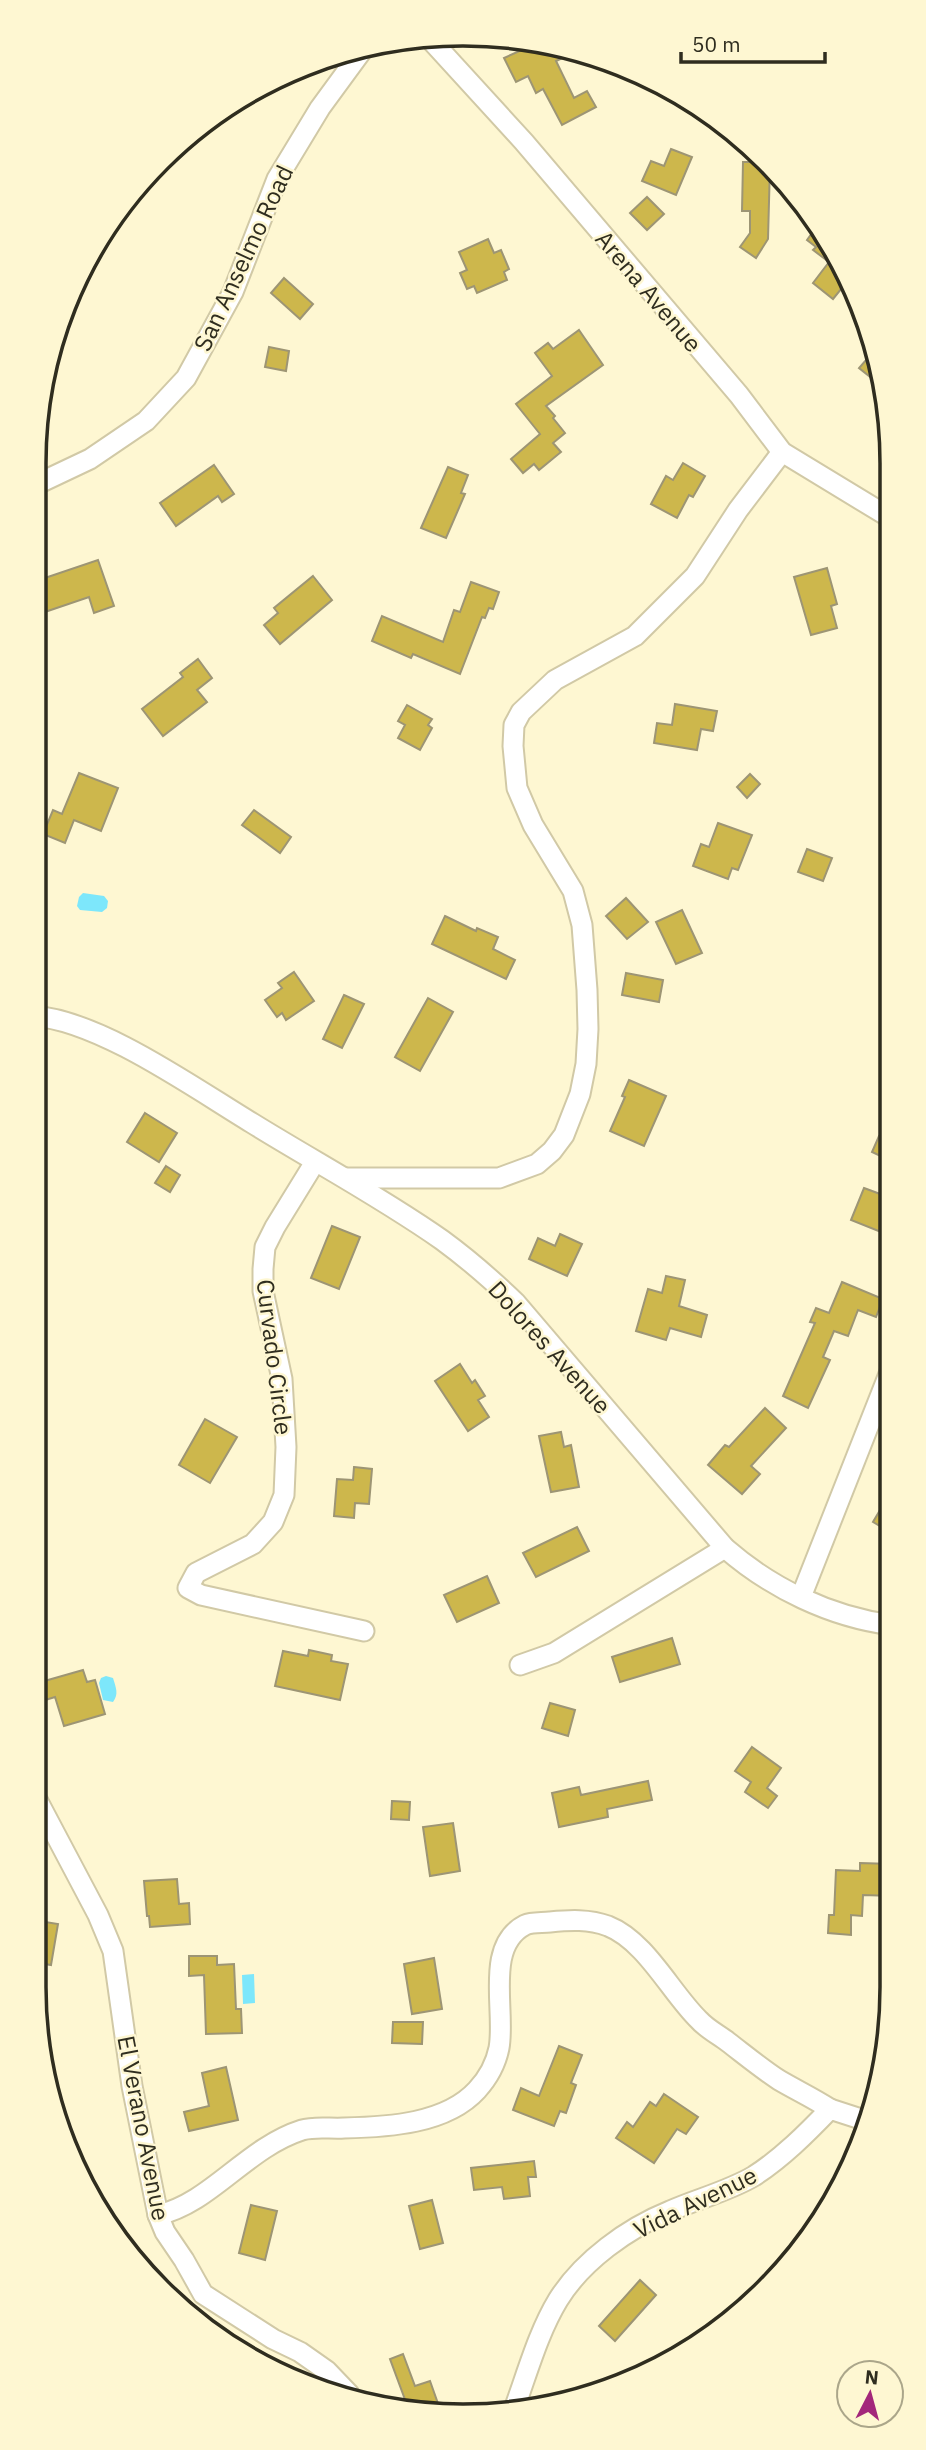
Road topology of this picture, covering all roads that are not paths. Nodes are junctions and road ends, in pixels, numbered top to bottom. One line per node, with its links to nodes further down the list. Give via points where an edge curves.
1 (436, 46): 3 (street, Arena Avenue, via 524,142)
2 (355, 60): 4 (street, San Anselmo Road, via 277,179 233,292 186,378 146,421 90,459)
3 (782, 452): 5 (street, Arena Avenue); 8 (street, via 695,576 635,636 555,680 514,725 517,788 533,825 573,891 582,925 586,1064 564,1135 537,1164 499,1178)
4 (46, 480)
5 (880, 512)
6 (46, 1019): 7 (street, Dolores Avenue, via 93,1033 151,1062)
7 (315, 1162): 8 (street, Dolores Avenue); 13 (street, Curvado Circle, via 265,1247 263,1291 282,1379 284,1495 274,1522 253,1544 196,1573 188,1588 201,1595)
8 (345, 1178): 10 (street, Dolores Avenue, via 442,1240 515,1302)
9 (880, 1397): 11 (street)
10 (724, 1548): 11 (street, Dolores Avenue, via 766,1580); 14 (street, via 554,1653)
11 (801, 1597): 12 (street, Dolores Avenue)
12 (880, 1624)
13 (364, 1631)
14 (520, 1665)
15 (46, 1817): 18 (street, El Verano Avenue, via 113,1951 132,2085)
16 (830, 2109): 17 (street); 18 (street, via 778,2079 699,2021 655,1965 623,1935 589,1921 527,1924 505,1943 499,1970 499,2048 487,2077 467,2100 407,2123 306,2129 282,2137 177,2211); 20 (street, Vida Avenue, via 752,2177 643,2224 583,2270 554,2308)
17 (859, 2118)
18 (158, 2215): 19 (street, El Verano Avenue, via 203,2294 309,2358)
19 (342, 2386)
20 (518, 2401)

